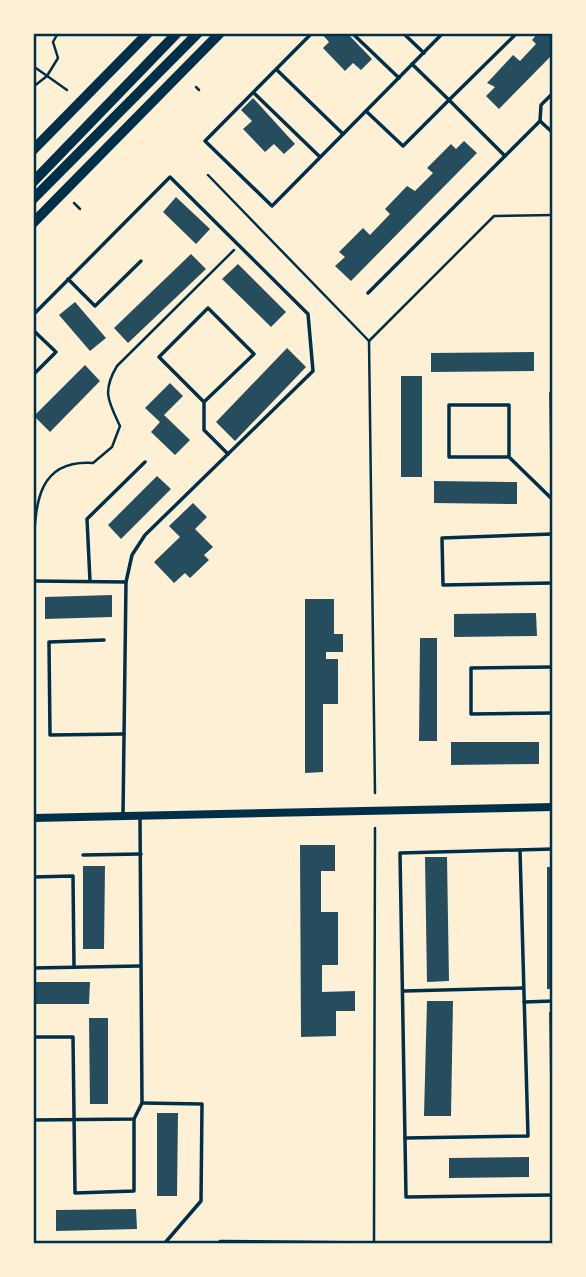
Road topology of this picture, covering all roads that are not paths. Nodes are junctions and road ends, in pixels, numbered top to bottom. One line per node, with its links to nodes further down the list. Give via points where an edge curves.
1 (148, 33): 21 (main road)
2 (177, 33): 24 (main road)
3 (198, 33): 25 (main road)
4 (220, 33): 26 (main road)
5 (312, 33): 12 (lane)
6 (352, 33): 13 (lane)
7 (403, 33): 10 (lane)
8 (443, 33): 10 (lane)
9 (517, 33): 16 (lane)
10 (424, 53): 11 (lane)
11 (412, 64): 13 (lane); 16 (lane)
12 (276, 69): 14 (lane); 19 (lane)
13 (399, 78): 17 (lane)
14 (253, 93): 23 (lane); 23 (lane, via 205,141 272,206)
15 (553, 93): 18 (lane, via 541,105)
16 (449, 100): 17 (lane, via 403,146); 22 (lane)
17 (366, 111): 19 (lane)
18 (540, 121): 20 (lane); 22 (lane)
19 (343, 134): 23 (lane)
20 (553, 134)
21 (33, 150)
22 (505, 156): 29 (lane)
23 (320, 157)
24 (33, 181)
25 (33, 199)
26 (33, 223)
27 (141, 261): 28 (lane, via 95,306)
28 (68, 279): 30 (lane); 34 (lane, via 170,177 308,313 313,371)
29 (368, 293)
30 (33, 315)
31 (33, 330): 32 (lane, via 56,352)
32 (33, 375)
33 (204, 402): 33 (lane, via 254,354 208,307 159,356); 34 (lane, via 204,430)
34 (228, 454): 41 (lane, via 145,535 132,555)
35 (509, 457): 35 (lane, via 509,405 449,405 449,457); 37 (lane)
36 (145, 462): 40 (lane, via 87,519)
37 (553, 500)
38 (553, 534): 42 (lane, via 442,538 442,549 443,585)
39 (33, 581): 40 (lane)
40 (90, 581): 41 (lane)
41 (126, 582): 46 (lane)
42 (553, 583)
43 (104, 640): 46 (lane, via 49,642 50,735)
44 (553, 667): 45 (lane, via 471,668 471,714)
45 (553, 713)
46 (124, 734): 48 (lane)
47 (553, 807): 49 (street)
48 (123, 816): 49 (street); 50 (street)
49 (140, 816): 53 (lane)
50 (33, 818)
51 (553, 849): 52 (lane)
52 (520, 850): 59 (lane); 60 (lane, via 400,853)
53 (141, 854): 54 (lane); 56 (lane)
54 (83, 855)
55 (33, 877): 57 (lane, via 73,876)
56 (141, 966): 57 (lane); 64 (lane)
57 (74, 967): 58 (lane)
58 (33, 968)
59 (523, 988): 60 (lane); 62 (lane)
60 (404, 991): 68 (lane)
61 (553, 1001): 62 (lane)
62 (524, 1002): 68 (lane, via 528,1136)
63 (33, 1037): 67 (lane, via 73,1037)
64 (142, 1103): 65 (lane); 70 (lane, via 202,1104 201,1201)
65 (134, 1119): 67 (lane); 67 (lane, via 134,1191 75,1193)
66 (33, 1120): 67 (lane)
67 (75, 1120)
68 (405, 1138): 69 (lane, via 406,1197)
69 (553, 1195)
70 (164, 1244)

